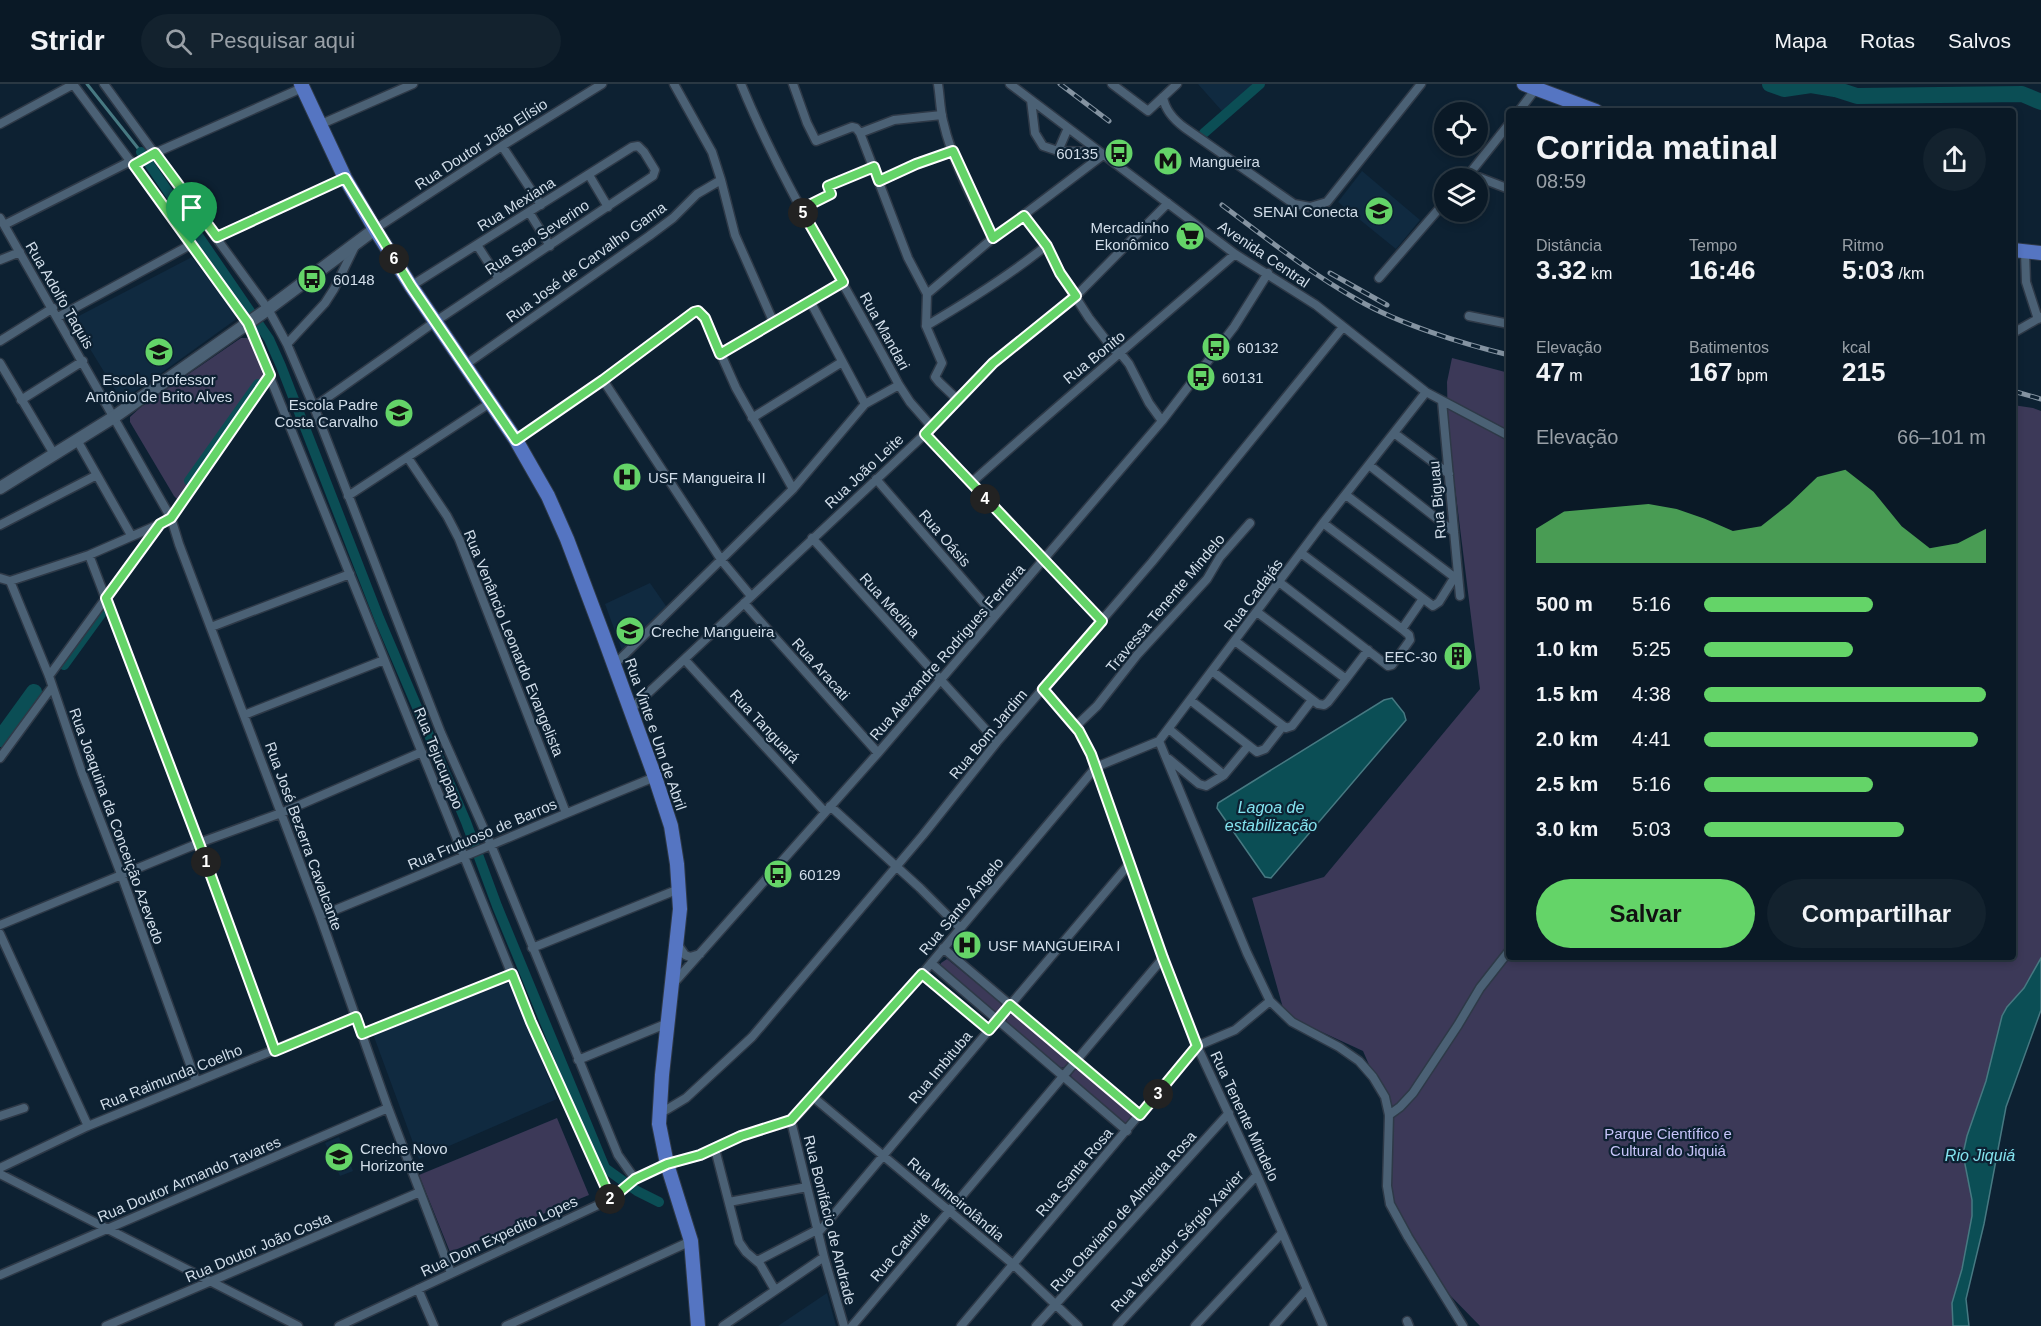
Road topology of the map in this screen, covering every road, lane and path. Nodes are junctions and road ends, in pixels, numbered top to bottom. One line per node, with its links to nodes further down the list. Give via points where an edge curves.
1 (73, 84): 20 (street); 30 (street, Rua Tejucupapo)
2 (104, 84): 29 (street, Rua Tejucupapo)
3 (413, 84): 21 (street)
4 (602, 84): 25 (street, Rua Doutor João Elísio)
5 (674, 84): 36 (street, via 712,152)
6 (741, 84): 43 (street, Rua Mandari)
7 (793, 84): 24 (street, via 816,141 852,127)
8 (938, 84): 19 (street)
9 (1010, 84): 16 (street, Avenida Central)
10 (1112, 84): 15 (street, via 1148,111)
11 (1176, 84): 15 (street)
12 (1421, 84): 15 (street, via 1327,202 1310,207 1294,204 1176,121)
13 (302, 86): 21 (main road, Rua Vinte e Um de Abril); 29 (street)
14 (1533, 86): 17 (street); 18 (main road)
15 (1163, 97)
16 (1031, 100): 22 (street, Avenida Central); 27 (street, via 1037,139 1043,146)
17 (1521, 108)
18 (1588, 108)
19 (942, 115): 24 (street, via 894,120); 26 (street)
20 (0, 124)
21 (319, 125): 35 (main road, Rua Vinte e Um de Abril)
22 (1068, 128): 27 (street); 28 (street, Avenida Central)
23 (1506, 128): 32 (street)
24 (859, 132): 31 (street)
25 (502, 146): 41 (street); 48 (street, Rua Doutor João Elísio)
26 (953, 151): 37 (street); 50 (street)
27 (1058, 151): 28 (street)
28 (1101, 154): 40 (street, Avenida Central); 46 (street)
29 (152, 155): 30 (street); 49 (street, Rua Tejucupapo)
30 (134, 163): 47 (street); 51 (street, Rua Tejucupapo)
31 (874, 167): 37 (street); 43 (street, via 828,186 831,194)
32 (1474, 168)
33 (589, 175): 34 (street, Rua Mexiana, via 635,146 644,152 655,170); 41 (street, Rua Mexiana); 42 (street)
34 (653, 176): 42 (street, Rua Sao Severino)
35 (345, 178): 48 (main road, Rua Vinte e Um de Abril); 49 (street)
36 (721, 180): 75 (street, via 735,235); 88 (street, Rua José de Carvalho Gama, via 697,194 649,236)
37 (879, 181): 66 (street, via 908,258)
38 (1488, 182): 39 (street)
39 (1506, 188)
40 (1168, 203): 59 (street, Avenida Central); 67 (street, Rua João Leite)
41 (541, 205): 44 (street, Rua Mexiana)
42 (608, 207): 54 (street, Rua Sao Severino)
43 (801, 209): 64 (street, Rua Mandari)
44 (529, 212): 53 (street, Rua Mexiana); 54 (street)
45 (1434, 215): 62 (street)
46 (1024, 216): 50 (street); 55 (street)
47 (2, 221): 57 (street, Rua Adolfo Taquis)
48 (375, 229): 52 (main road); 65 (main road, Rua Vinte e Um de Abril)
49 (217, 237): 70 (street, Rua Tejucupapo)
50 (993, 238): 66 (street)
51 (192, 244): 72 (street); 76 (street, Rua Tejucupapo)
52 (356, 244): 70 (main road); 82 (street, via 334,290)
53 (477, 245): 63 (street); 65 (street, Rua Mexiana)
54 (550, 246): 63 (street, Rua Sao Severino)
55 (1047, 246): 67 (street); 78 (street)
56 (2019, 251): 58 (main road); 73 (street)
57 (20, 252): 60 (street); 69 (street, Rua Adolfo Taquis)
58 (2041, 253)
59 (1235, 254): 61 (street, Avenida Central); 84 (street, Rua Bonito)
60 (0, 261)
61 (1268, 273): 79 (street, Avenida Central); 101 (street, Rua Alexandre Rodrigues Ferreira, via 1234,327)
62 (1379, 278)
63 (499, 279): 74 (street, Rua Sao Severino)
64 (843, 282): 68 (street); 91 (street, Rua Mandari)
65 (411, 286): 74 (main road, Rua Vinte e Um de Abril)
66 (927, 294): 78 (street)
67 (1076, 296): 84 (street, via 1106,341); 94 (street, Rua João Leite, via 993,363)
68 (810, 301): 75 (street); 87 (street)
69 (53, 308): 72 (street, Rua Adolfo Taquis); 81 (street)
70 (267, 310): 76 (main road); 82 (street, Rua Tejucupapo)
71 (1469, 316): 77 (street)
72 (58, 317): 85 (street, Rua Adolfo Taquis)
73 (2040, 318): 80 (street)
74 (436, 321): 88 (main road, Rua Vinte e Um de Abril); 98 (street, Rua Sao Severino)
75 (773, 321): 83 (street)
76 (249, 322): 89 (street, Rua Tejucupapo); 99 (main road)
77 (1506, 323)
78 (926, 327): 94 (street, via 942,363 935,377)
79 (1343, 327): 92 (street, Avenida Central); 142 (street, Rua Bom Jardim)
80 (2016, 331)
81 (0, 341)
82 (287, 344): 98 (street, Rua Tejucupapo)
83 (720, 354): 90 (street, via 705,318 698,311); 100 (street)
84 (1121, 354): 101 (street); 114 (street, Rua Bonito)
85 (83, 361): 93 (street); 99 (street, Rua Adolfo Taquis)
86 (0, 363): 93 (street)
87 (842, 363): 97 (street); 100 (street)
88 (465, 365): 96 (main road, Rua Vinte e Um de Abril)
89 (270, 375): 119 (street); 131 (street, Rua Tejucupapo)
90 (603, 380): 107 (street); 129 (street, Rua Aracati)
91 (899, 385): 97 (street); 102 (street, Rua Mandari)
92 (1426, 392): 95 (street, Avenida Central); 103 (street, Rua Cadajás)
93 (21, 400): 108 (street)
94 (958, 400): 102 (street, Rua João Leite)
95 (1442, 401): 105 (street, Avenida Central); 111 (street, Rua Biguau)
96 (490, 403): 107 (main road, Rua Vinte e Um de Abril); 109 (street)
97 (865, 404): 116 (street)
98 (314, 407): 118 (street, Rua Tejucupapo)
99 (114, 417): 106 (main road); 119 (street, Rua José Bezerra Cavalcante)
100 (752, 418): 116 (street)
101 (1162, 421): 130 (street, Rua Alexandre Rodrigues Ferreira)
102 (932, 427): 104 (street, Rua João Leite)
103 (1394, 433): 110 (street, Rua Cadajás); 111 (street)
104 (925, 434): 113 (street, Rua João Leite); 114 (street)
105 (1506, 434)
106 (77, 440): 108 (main road); 112 (street)
107 (516, 440): 149 (main road, Rua Vinte e Um de Abril, via 559,519)
108 (54, 454): 115 (main road)
109 (408, 458): 118 (street); 175 (street, Rua Venâncio Leonardo Evangelista, via 459,539)
110 (1370, 465): 117 (street, Rua Cadajás); 124 (street)
111 (1449, 474): 124 (street, Rua Biguau)
112 (97, 475): 123 (street); 125 (street)
113 (876, 479): 126 (street, Rua João Leite); 141 (street, Rua Oásis)
114 (970, 483): 130 (street)
115 (0, 488)
116 (793, 489): 129 (street)
117 (1346, 495): 121 (street, Rua Cadajás); 133 (street)
118 (348, 496): 177 (street, Rua Tejucupapo)
119 (171, 518): 122 (street); 143 (street, Rua José Bezerra Cavalcante)
120 (1250, 523): 160 (street, Travessa Tenente Mindelo, via 1220,556 1206,579)
121 (1323, 523): 127 (street, Rua Cadajás); 139 (street)
122 (160, 524): 125 (street); 137 (street)
123 (0, 525)
124 (1454, 532): 133 (street, Rua Biguau)
125 (131, 535): 128 (street)
126 (812, 538): 138 (street, Rua João Leite); 153 (street, Rua Medina)
127 (1301, 553): 135 (street, Rua Cadajás); 144 (street)
128 (89, 555): 134 (street); 137 (street)
129 (722, 561): 138 (street, Rua Aracati); 149 (street)
130 (1043, 561): 141 (street, Rua Alexandre Rodrigues Ferreira); 142 (street)
131 (350, 574): 143 (street); 147 (street, Rua Tejucupapo)
132 (0, 578): 134 (street)
133 (1456, 580): 136 (street, Rua Biguau); 139 (street, via 1437,605)
134 (10, 581): 151 (street, Rua Joaquina da Conceição Azevedo)
135 (1279, 582): 140 (street, Rua Cadajás); 146 (street)
136 (1460, 596)
137 (106, 598): 151 (street); 176 (street)
138 (747, 599): 148 (street, Rua João Leite); 167 (street, Rua Aracati)
139 (1422, 600): 144 (street)
140 (1257, 612): 145 (street, Rua Cadajás); 152 (street)
141 (995, 616): 153 (street, Rua Alexandre Rodrigues Ferreira)
142 (1102, 621): 155 (street, Rua Bom Jardim)
143 (211, 627): 159 (street, Rua José Bezerra Cavalcante)
144 (1402, 628): 146 (street, via 1410,640 1391,666)
145 (1235, 641): 150 (street, Rua Cadajás); 157 (street)
146 (1368, 650): 152 (street)
147 (384, 660): 159 (street); 166 (street, Rua Tejucupapo)
148 (685, 660): 158 (street, Rua João Leite); 173 (street, Rua Tanguará)
149 (614, 665): 158 (main road, Rua Vinte e Um de Abril)
150 (1212, 671): 156 (street, Rua Cadajás); 161 (street)
151 (49, 676): 154 (street, Rua Joaquina da Conceição Azevedo)
152 (1346, 679): 157 (street, via 1326,704)
153 (940, 680): 164 (street, Rua Medina); 167 (street, Rua Alexandre Rodrigues Ferreira)
154 (52, 687): 169 (street); 181 (street, Rua Joaquina da Conceição Azevedo)
155 (1043, 689): 160 (street, Rua Tenente Mindelo); 164 (street, Rua Bom Jardim)
156 (1190, 700): 162 (street, Rua Cadajás); 165 (street)
157 (1312, 700): 161 (street, via 1293,724)
158 (630, 710): 172 (main road, Rua Vinte e Um de Abril)
159 (244, 715): 174 (street, Rua José Bezerra Cavalcante)
160 (1075, 727): 170 (street, Rua Tenente Mindelo)
161 (1285, 727): 165 (street, via 1263,751)
162 (1169, 729): 163 (street, Rua Cadajás); 171 (street)
163 (1159, 741): 168 (street); 170 (street, Rua Santo Ângelo)
164 (997, 742): 180 (street, Rua Bom Jardim)
165 (1248, 746): 171 (street)
166 (422, 752): 174 (street); 178 (street, Rua Tejucupapo)
167 (878, 753): 173 (street, Rua Alexandre Rodrigues Ferreira)
168 (1166, 757): 171 (street, via 1203,786); 197 (street)
169 (0, 758)
170 (1096, 767): 179 (street, Rua Tenente Mindelo); 185 (street, Rua Santo Ângelo)
171 (1224, 775)
172 (655, 777): 175 (street, Rua Frutuoso de Barros); 182 (main road, Rua Vinte e Um de Abril, via 671,826)
173 (827, 809): 180 (street, Rua Tanguará); 190 (street, Rua Alexandre Rodrigues Ferreira)
174 (281, 813): 176 (street); 183 (street, Rua José Bezerra Cavalcante)
175 (566, 813): 177 (street, Rua Frutuoso de Barros)
176 (199, 843): 181 (street); 205 (street)
177 (488, 846): 178 (street, Rua Frutuoso de Barros); 188 (street, Rua Tejucupapo)
178 (467, 856): 183 (street, Rua Frutuoso de Barros); 194 (street, Rua Tejucupapo)
179 (1130, 863): 192 (street, Rua Tenente Mindelo); 198 (street, Rua Imbituba)
180 (896, 867): 185 (street, Rua Tanguará); 213 (street, Rua Bom Jardim, via 752,1037 686,1098)
181 (122, 874): 184 (street); 209 (street, Rua Joaquina da Conceição Azevedo)
182 (679, 889): 187 (main road, Rua Vinte e Um de Abril); 188 (street)
183 (320, 916): 199 (street, Rua José Bezerra Cavalcante)
184 (0, 925)
185 (960, 928): 189 (street, Rua Santo Ângelo)
186 (0, 934): 219 (street)
187 (677, 944): 190 (street, via 685,955); 196 (main road, Rua Vinte e Um de Abril)
188 (532, 948): 206 (street, Rua Tejucupapo)
189 (943, 948): 193 (street, Rua Santo Ângelo); 198 (street)
190 (701, 954): 196 (street, Rua Alexandre Rodrigues Ferreira)
191 (1506, 955): 216 (street, via 1480,988 1413,1093)
192 (1163, 958): 204 (street, Rua Tenente Mindelo); 207 (street)
193 (931, 963): 195 (street, Rua Santo Ângelo); 200 (street)
194 (512, 974): 203 (street); 230 (street, Rua Tejucupapo)
195 (922, 974): 202 (street); 210 (street, Rua Santo Ângelo)
196 (672, 986): 201 (main road, Rua Vinte e Um de Abril)
197 (1270, 1001): 204 (street, Rua Santa Rosa, via 1235,1030); 216 (street, via 1292,1022 1359,1061 1381,1089)
198 (1010, 1005): 200 (street, Rua Imbituba); 207 (street)
199 (356, 1017): 203 (street, Rua José Bezerra Cavalcante); 205 (street, Rua Raimunda Coelho)
200 (997, 1020): 202 (street, Rua Imbituba); 208 (street)
201 (668, 1023): 206 (street); 213 (main road, Rua Vinte e Um de Abril)
202 (989, 1030): 222 (street, Rua Imbituba)
203 (362, 1034): 212 (street, Rua José Bezerra Cavalcante)
204 (1197, 1046): 214 (street, Rua Tenente Mindelo); 215 (street, Rua Santa Rosa)
205 (275, 1051): 209 (street, Rua Raimunda Coelho)
206 (578, 1060): 227 (street, Rua Tejucupapo)
207 (1075, 1060): 208 (street, Rua Caturité); 215 (street)
208 (1062, 1076): 220 (street); 232 (street, Rua Caturité)
209 (196, 1081): 219 (street, Rua Raimunda Coelho)
210 (813, 1097): 218 (street, Rua Santo Ângelo); 222 (street, Rua Mineirolândia)
211 (24, 1108): 217 (street)
212 (388, 1108): 229 (street, Rua José Bezerra Cavalcante); 233 (street, Rua Doutor Armando Tavares)
213 (659, 1111): 223 (main road, Rua Vinte e Um de Abril)
214 (1229, 1113): 226 (street, Rua Tenente Mindelo); 246 (street, Rua Otaviano de Almeida Rosa)
215 (1140, 1115): 220 (street, Rua Santa Rosa)
216 (1389, 1115): 264 (street, via 1387,1186 1394,1213)
217 (0, 1116)
218 (791, 1120): 221 (street, Rua Santo Ângelo); 228 (street, Rua Bonifácio de Andrade)
219 (88, 1126): 224 (street, Rua Raimunda Coelho)
220 (1127, 1131): 239 (street, Rua Santa Rosa)
221 (715, 1149): 223 (street, Rua Santo Ângelo); 231 (street)
222 (883, 1156): 232 (street, Rua Mineirolândia); 234 (street, Rua Imbituba)
223 (667, 1164): 227 (street, Rua Dom Expedito Lopes); 236 (main road, Rua Vinte e Um de Abril)
224 (0, 1168)
225 (0, 1174): 233 (street)
226 (1257, 1175): 235 (street, Rua Tenente Mindelo); 260 (street, Rua Vereador Sérgio Xavier)
227 (633, 1181): 230 (street, Rua Dom Expedito Lopes)
228 (807, 1187): 231 (street); 234 (street, Rua Bonifácio de Andrade)
229 (420, 1192): 240 (street, Rua José Bezerra Cavalcante); 242 (street, Rua Doutor João Costa)
230 (611, 1199): 240 (street, Rua Dom Expedito Lopes)
231 (729, 1202): 238 (street, via 739,1242)
232 (948, 1211): 239 (street, Rua Mineirolândia); 256 (street, Rua Caturité)
233 (108, 1228): 241 (street, Rua Doutor Armando Tavares); 242 (street)
234 (818, 1231): 237 (street, Rua Bonifácio de Andrade); 238 (street)
235 (1282, 1233): 245 (street, Rua Tenente Mindelo); 261 (street)
236 (691, 1241): 252 (street); 253 (main road, Rua Vinte e Um de Abril)
237 (824, 1257): 244 (street); 255 (street, Rua Bonifácio de Andrade)
238 (757, 1261): 244 (street)
239 (1014, 1265): 246 (street, Rua Mineirolândia); 257 (street, Rua Santa Rosa)
240 (452, 1273): 243 (street, Rua Dom Expedito Lopes)
241 (0, 1275)
242 (211, 1281): 248 (street, Rua Doutor João Costa); 249 (street)
243 (418, 1289): 247 (street, Rua Dom Expedito Lopes); 251 (street)
244 (775, 1290): 254 (street)
245 (1306, 1290): 262 (street); 263 (street, Rua Tenente Mindelo)
246 (1056, 1305): 258 (street, Rua Otaviano de Almeida Rosa); 259 (street, Rua Mineirolândia)
247 (351, 1324): 250 (street, Rua Dom Expedito Lopes)
248 (106, 1326)
249 (298, 1326)
250 (339, 1326)
251 (434, 1326)
252 (506, 1326)
253 (698, 1326)
254 (723, 1326)
255 (844, 1326)
256 (852, 1326)
257 (962, 1326)
258 (1036, 1326)
259 (1078, 1326)
260 (1117, 1326)
261 (1195, 1326)
262 (1274, 1326)
263 (1323, 1326)
264 (1463, 1326)

